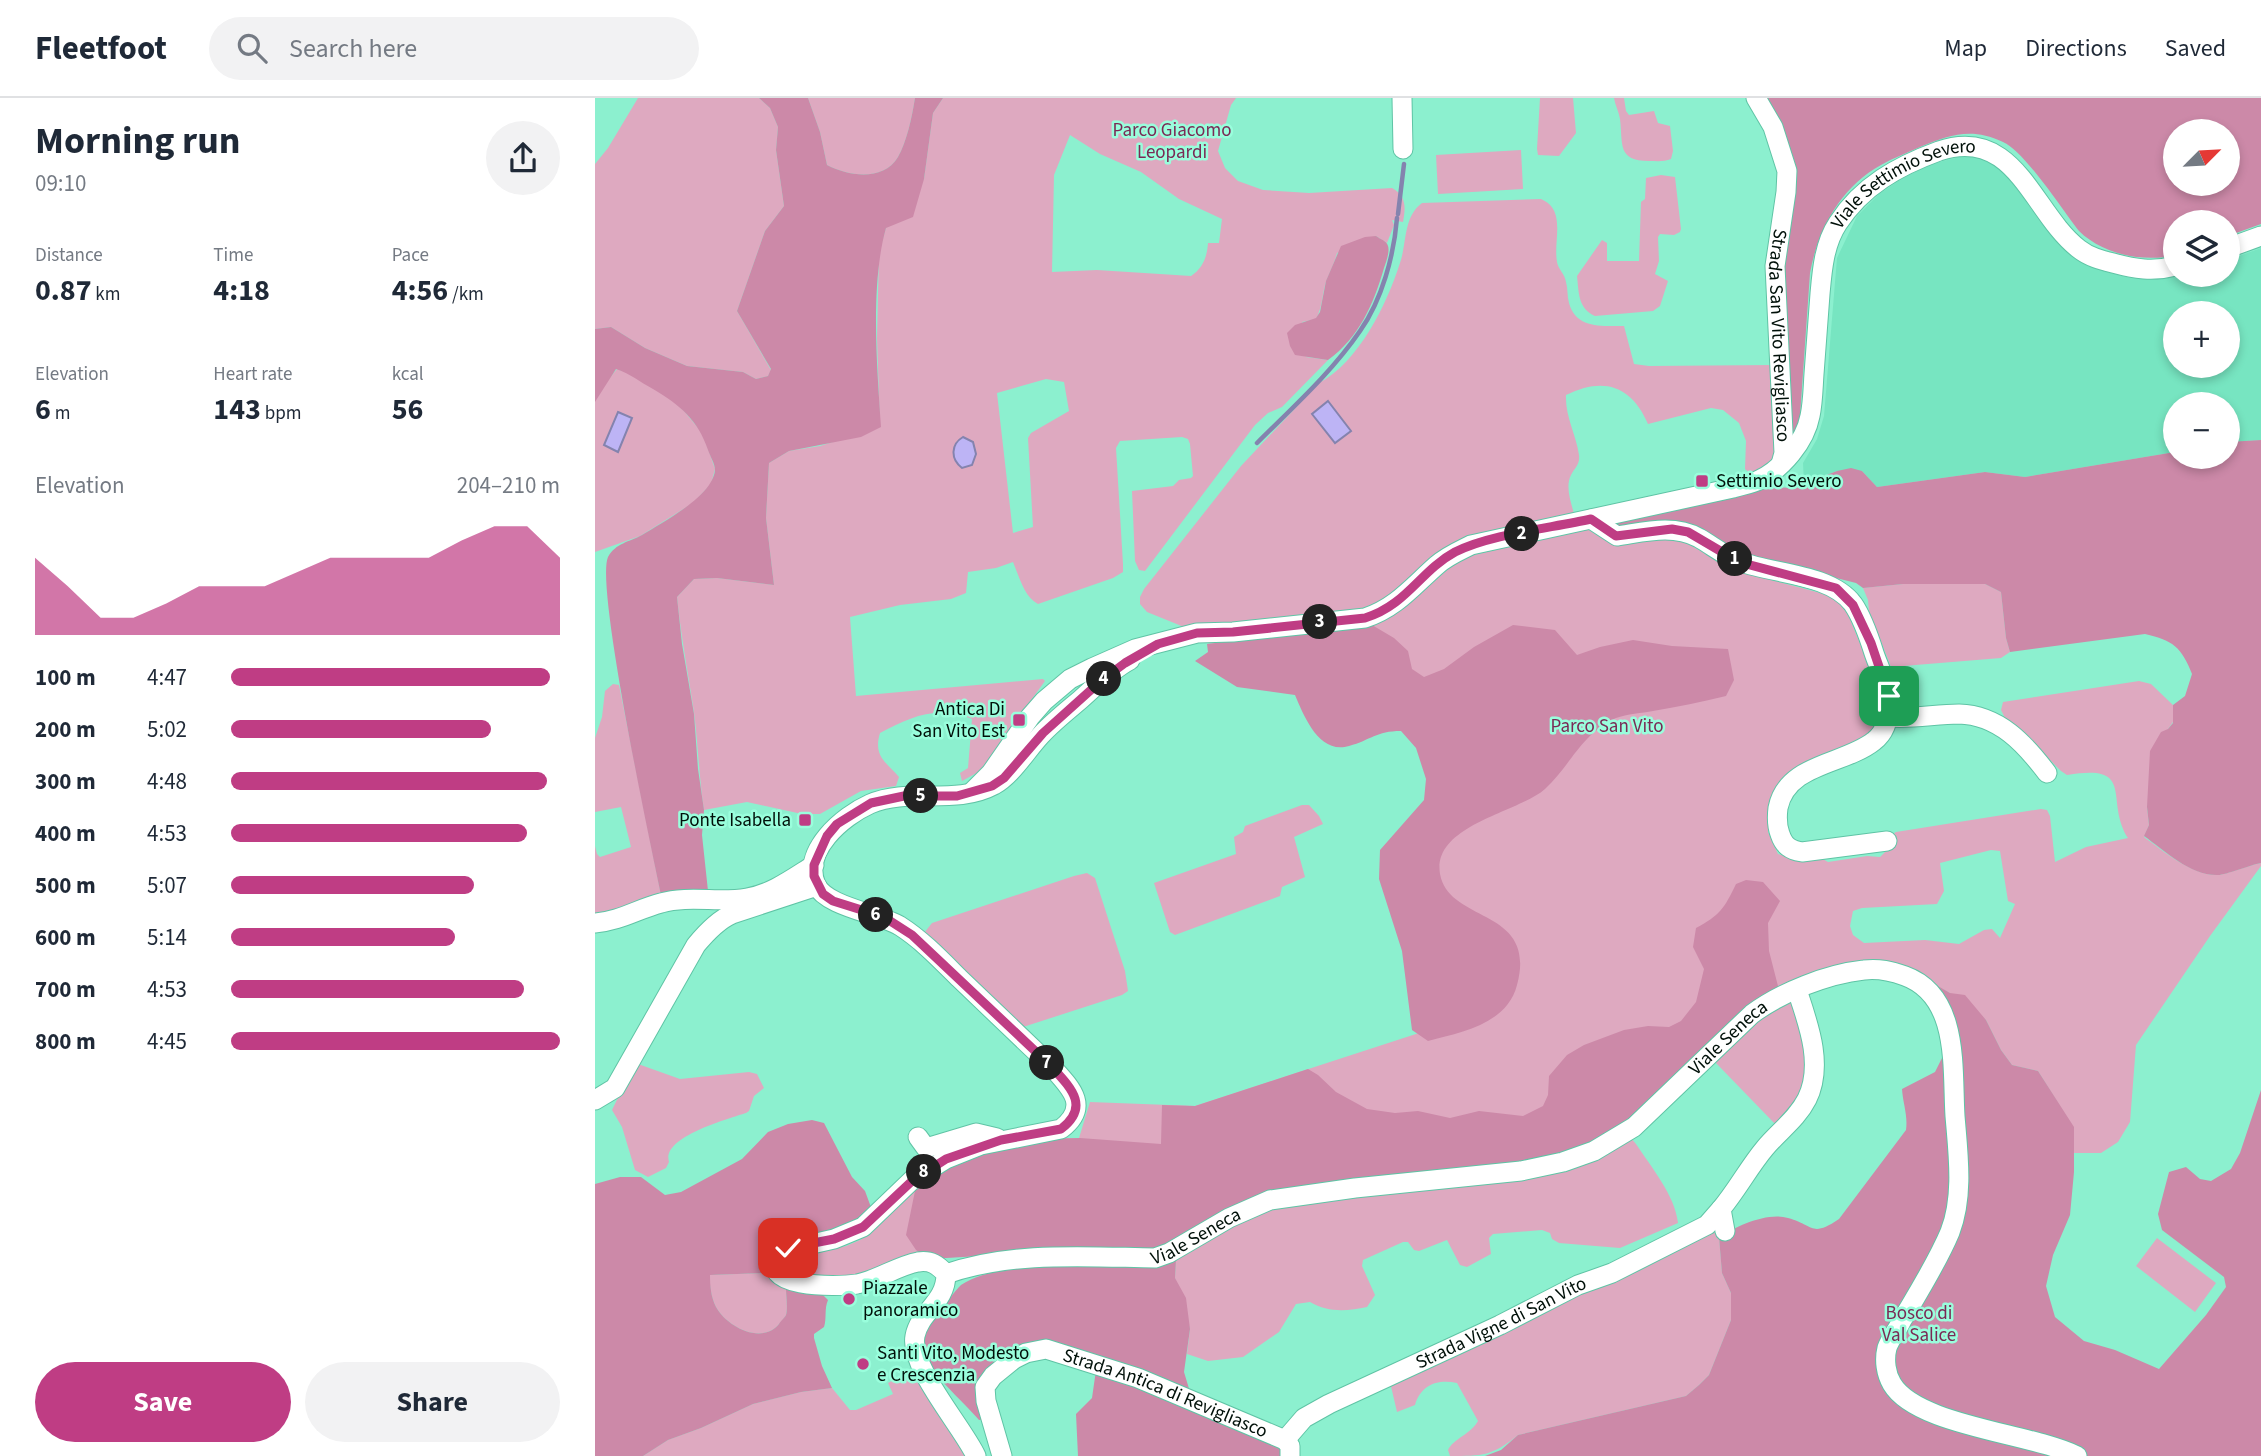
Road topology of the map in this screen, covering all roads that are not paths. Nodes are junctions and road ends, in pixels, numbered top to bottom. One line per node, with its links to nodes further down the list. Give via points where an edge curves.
1 (1402, 98): 3 (street)
2 (1756, 98): 7 (street, Strada San Vito Revigliasco, via 1773,127 1787,171 1775,266 1784,453)
3 (1403, 149)
4 (2261, 236): 5 (street)
5 (2240, 244)
6 (2163, 268): 7 (street, Viale Settimio Severo, via 2133,269 2082,251 2017,172 1990,151 1950,148 1902,167 1858,198 1829,240 1822,272 1811,414 1799,442)
7 (1780, 465): 8 (street, Strada San Vito Revigliasco, via 1757,481 1733,488)
8 (1591, 519): 9 (street, via 1616,536 1672,529 1688,532 1739,562 1836,588 1853,605 1871,643 1889,696); 12 (street, Strada San Vito Revigliasco, via 1471,545 1438,563 1394,605 1365,618 1197,633 1158,644 1102,680 992,786 957,796 904,796 871,803 837,824)
9 (1889, 717): 10 (street, via 1959,714 1983,719 2020,740); 11 (street, via 1875,741 1795,779 1781,797 1777,812 1778,831 1793,851)
10 (2047, 773)
11 (1887, 841)
12 (814, 865): 13 (street); 14 (street, via 778,887 746,898 676,900 613,922)
13 (817, 886): 16 (street, via 732,914 704,935 615,1088); 18 (street, via 833,901 884,917 912,935 1072,1089 1075,1114 1061,1129)
14 (595, 923)
15 (1797, 990): 19 (street, Strada Vigne di San Vito, via 1814,1057 1812,1084 1793,1118); 21 (street, Viale Seneca, via 1778,995 1752,1014 1634,1127 1563,1163 1270,1200 1155,1258 1003,1261); 25 (street, Viale Seneca, via 1842,974 1876,968 1893,971 1928,989 1949,1027 1959,1179 1951,1229 1887,1348 1891,1383 1902,1397 1965,1425 2023,1437)
16 (595, 1100)
17 (918, 1137): 18 (street, via 926,1148 976,1133)
18 (1001, 1140): 21 (street, via 931,1167 863,1227 781,1251 774,1267 786,1280 840,1286 918,1262 934,1262)
19 (1721, 1209): 20 (street); 22 (street, Strada Vigne di San Vito, via 1707,1225 1623,1268 1329,1404 1304,1418)
20 (1725, 1231)
21 (946, 1274): 23 (street, via 942,1296 919,1326 915,1346 925,1374)
22 (1288, 1448): 24 (street, Strada Antica di Revigliasco, via 1138,1378 1046,1349 1014,1359 985,1387)
23 (976, 1456)
24 (1002, 1456)
25 (2077, 1456)

